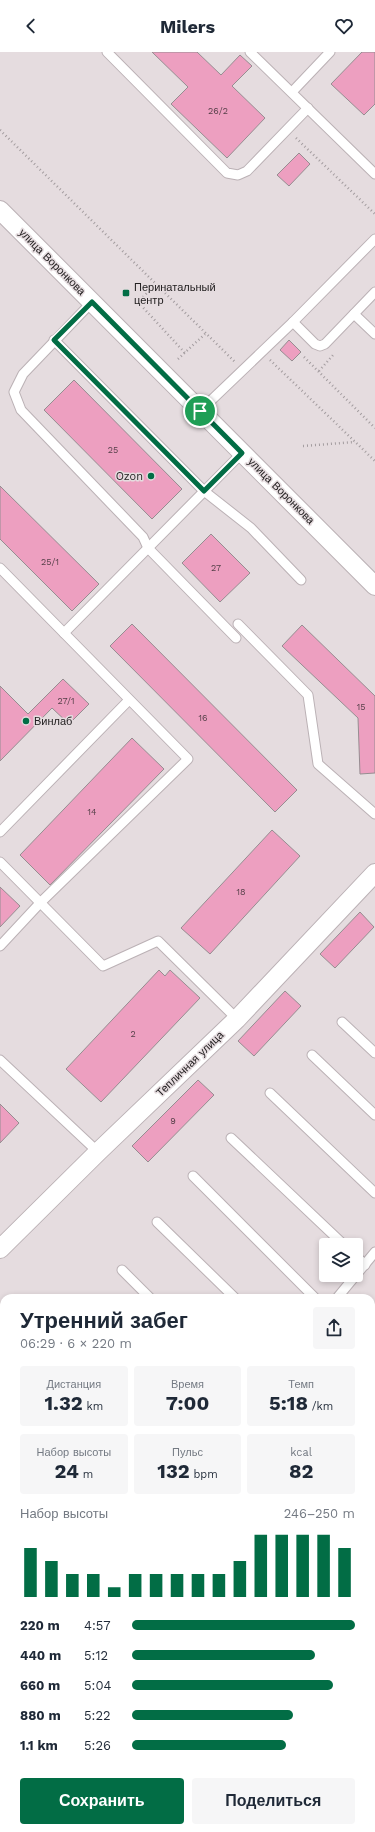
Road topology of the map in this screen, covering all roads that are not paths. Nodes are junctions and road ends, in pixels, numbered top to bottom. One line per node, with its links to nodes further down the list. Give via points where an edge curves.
1 (107, 52): 5 (lane, via 227,173 238,175 247,171)
2 (250, 52): 4 (lane)
3 (330, 52): 4 (lane)
4 (292, 92): 5 (lane)
5 (308, 108): 6 (lane)
6 (375, 174)
7 (0, 210): 10 (street, улица Воронкова)
8 (375, 239): 12 (lane)
9 (375, 292): 11 (lane)
10 (92, 302): 14 (lane); 15 (street, улица Воронкова)
11 (354, 314): 12 (lane, via 320,346); 13 (lane)
12 (292, 322): 15 (lane)
13 (375, 334)
14 (54, 340): 17 (lane); 18 (lane, via 23,374 14,392 21,410 143,538)
15 (200, 411): 16 (street, улица Воронкова)
16 (242, 453): 17 (lane); 21 (street, улица Воронкова)
17 (204, 491): 18 (lane); 20 (lane, via 251,528)
18 (148, 548): 23 (lane); 24 (lane)
19 (0, 568): 23 (lane)
20 (301, 580)
21 (375, 586)
22 (238, 624): 26 (lane, via 308,695 318,764)
23 (64, 633): 25 (lane)
24 (236, 638)
25 (129, 700): 27 (lane); 30 (lane, via 188,760)
26 (375, 814)
27 (0, 832)
28 (0, 862): 30 (lane)
29 (375, 873): 32 (street, Тепличная улица)
30 (41, 902): 31 (lane); 32 (lane, via 103,966 158,941)
31 (0, 946)
32 (237, 1019): 40 (street, Тепличная улица)
33 (342, 1022): 34 (lane)
34 (375, 1053)
35 (312, 1055): 38 (lane)
36 (0, 1060): 40 (lane)
37 (270, 1093): 42 (lane)
38 (375, 1115)
39 (231, 1138): 44 (lane)
40 (98, 1152): 45 (street, Тепличная улица)
41 (193, 1176): 51 (lane)
42 (375, 1193)
43 (157, 1222): 50 (lane)
44 (337, 1238)
45 (0, 1248)
46 (375, 1252): 47 (lane)
47 (365, 1265): 52 (lane)
48 (122, 1270): 49 (lane)
49 (146, 1294)
50 (231, 1294)
51 (311, 1294)
52 (340, 1294)

